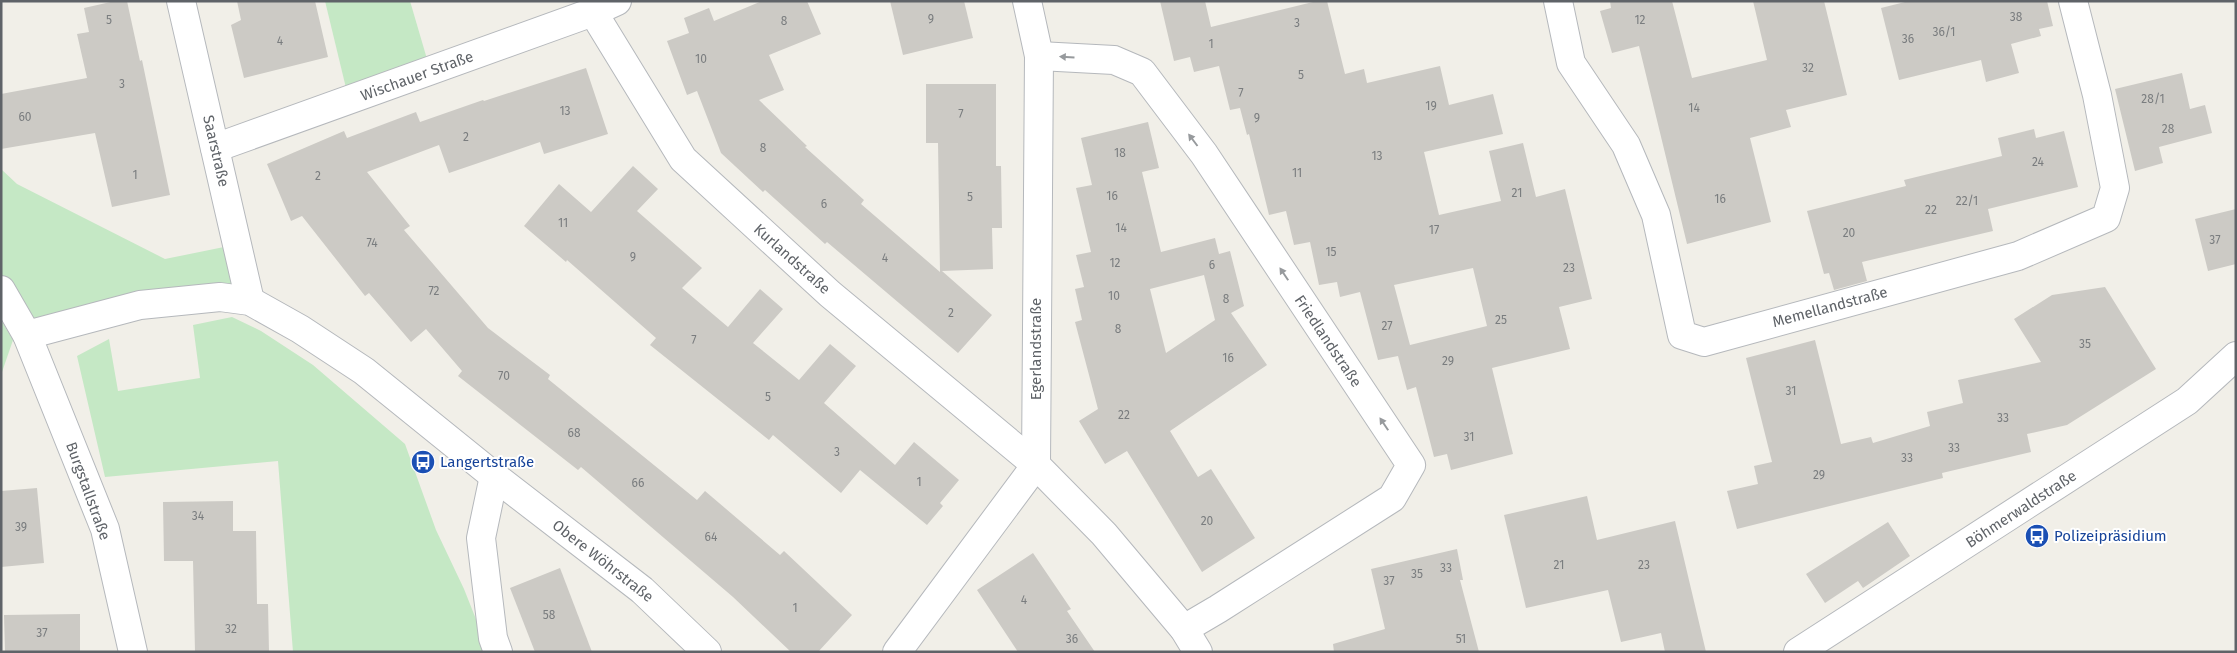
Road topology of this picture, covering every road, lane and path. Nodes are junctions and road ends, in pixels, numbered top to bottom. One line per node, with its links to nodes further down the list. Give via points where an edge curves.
1 (181, 1): 7 (street, Saarstraße)
2 (1026, 1): 6 (street, Egerlandstraße)
3 (1558, 1): 4 (street, Memellandstraße, via 1571,64 1626,145 1656,215 1682,335 1704,342 2018,256 2106,218 2115,188 2097,95)
4 (2073, 1)
5 (605, 7): 7 (street, Wischauer Straße); 12 (street, Kurlandstraße, via 683,159 830,294)
6 (1039, 56): 12 (street, Egerlandstraße); 14 (street, Friedlandstraße, one-way to 6, via 1392,498 1411,465 1204,154 1142,72 1114,60)
7 (215, 148): 9 (street, Saarstraße)
8 (1, 290): 10 (street)
9 (250, 301): 10 (street, via 220,297 140,305); 13 (street, via 364,371)
10 (27, 335): 15 (street, Burgstallstraße, via 105,529)
11 (2236, 356): 20 (street, Böhmerwaldstraße, via 2188,401)
12 (1036, 465): 14 (street, via 1104,534); 18 (street)
13 (494, 476): 16 (street, via 481,538 493,638); 17 (street, Obere Wöhrstraße, via 642,590)
14 (1184, 629): 19 (street)
15 (133, 652)
16 (498, 652)
17 (707, 652)
18 (897, 652)
19 (1198, 652)
20 (1798, 652)

